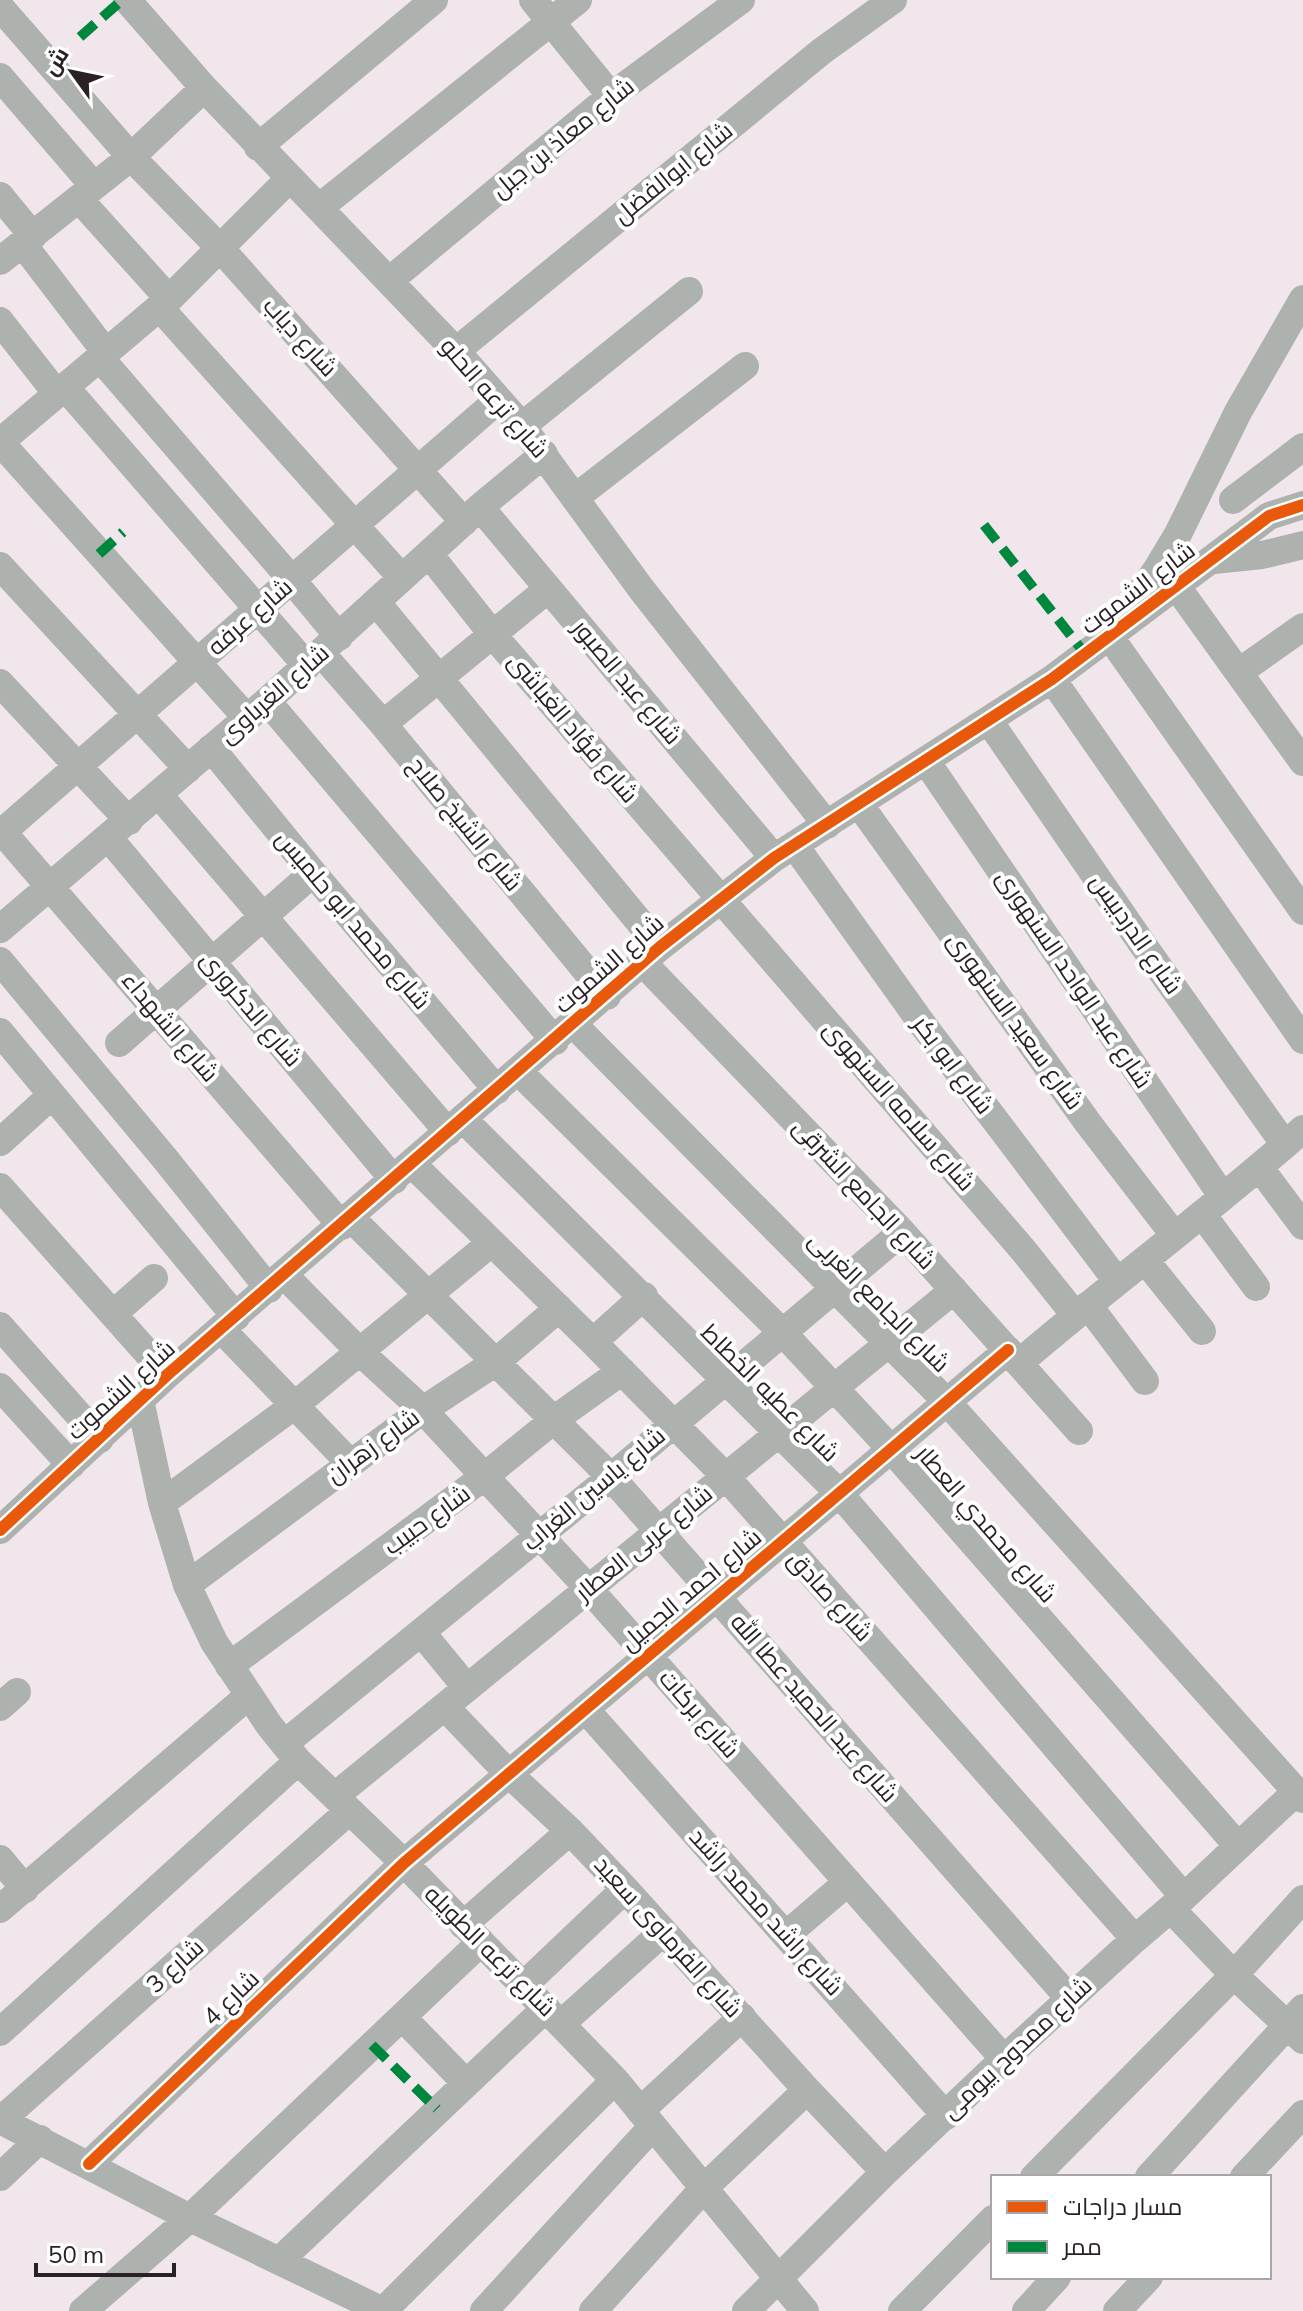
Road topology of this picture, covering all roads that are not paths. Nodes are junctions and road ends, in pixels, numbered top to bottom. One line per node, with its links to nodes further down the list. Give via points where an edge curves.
1 (127, 0): 9 (street, شارع ترعه الحلو)
2 (434, 0): 11 (street)
3 (578, 0): 7 (street)
4 (741, 0): 10 (street, شارع معاذ بن جبل)
5 (893, 0): 25 (street, شارع ابوالفضل, via 822,51)
6 (0, 7): 12 (street, شارع دياب)
7 (542, 11): 10 (street); 16 (street)
8 (0, 77): 14 (street)
9 (204, 88): 11 (street, شارع ترعه الحلو); 12 (street)
10 (611, 96): 20 (street, شارع معاذ بن جبل)
11 (258, 147): 13 (street, شارع ترعه الحلو)
12 (131, 157): 14 (street); 18 (street, شارع دياب)
13 (289, 179): 16 (street, شارع ترعه الحلو); 18 (street)
14 (87, 192): 17 (street); 23 (street)
15 (0, 196): 17 (street)
16 (320, 207): 20 (street, شارع ترعه الحلو)
17 (28, 240): 19 (street); 26 (street)
18 (220, 248): 23 (street); 35 (street, شارع دياب)
19 (0, 261)
20 (389, 281): 25 (street, شارع ترعه الحلو)
21 (689, 291): 30 (street)
22 (1303, 299): 34 (street, شارع الشموت)
23 (164, 303): 26 (street); 41 (street)
24 (0, 321): 28 (street)
25 (456, 351): 29 (street, شارع ترعه الحلو)
26 (104, 356): 28 (street); 47 (street)
27 (745, 366): 36 (street)
28 (61, 390): 31 (street); 51 (street)
29 (498, 400): 30 (street, شارع ترعه الحلو); 35 (street, شارع عرفه)
30 (522, 426): 33 (street, شارع ترعه الحلو)
31 (0, 442): 56 (street, شارع الجامع الغربى)
32 (1303, 447): 37 (street)
33 (544, 454): 36 (street, شارع ترعه الحلو); 39 (street, شارع الغرباوى)
34 (1214, 459): 37 (street, via 1219,482); 54 (street, شارع الشموت, via 1157,569)
35 (419, 471): 39 (street, شارع دياب); 41 (street, شارع عرفه)
36 (576, 497): 72 (street, شارع ترعه الحلو, via 642,590)
37 (1233, 500): 40 (street, via 1243,509)
38 (1303, 505): 40 (street, شارع الشموت)
39 (472, 514): 43 (street, شارع الغرباوى); 49 (street, شارع عبد الصبور)
40 (1269, 516): 44 (street, شارع الشموت)
41 (356, 525): 46 (street); 47 (street, شارع عرفه)
42 (1303, 545): 44 (street, شارع الشموت)
43 (429, 554): 46 (street, شارع الغرباوى); 53 (street, شارع فؤاد الغباشى)
44 (1214, 560): 48 (street, شارع الشموت)
45 (0, 566): 62 (street)
46 (402, 578): 50 (street, شارع الغرباوى)
47 (292, 580): 51 (street, شارع عرفه); 55 (street)
48 (1177, 587): 54 (street, شارع الشموت); 57 (street)
49 (548, 589): 53 (street); 75 (street, شارع عبد الصبور)
50 (377, 603): 55 (street, شارع الغرباوى); 58 (street, شارع الجامع الشرقى)
51 (257, 609): 55 (street); 56 (street, شارع عرفه)
52 (1303, 627): 57 (street)
53 (493, 635): 58 (street); 78 (street, شارع فؤاد الغباشى)
54 (1110, 637): 59 (street, شارع الشموت); 79 (street)
55 (322, 652): 61 (street, شارع الغرباوى); 64 (street, شارع الشيخ صلاح)
56 (197, 664): 61 (street, شارع الجامع الغربى); 62 (street, شارع عرفه)
57 (1239, 672): 65 (street)
58 (439, 678): 64 (street); 82 (street, شارع الجامع الشرقى)
59 (1052, 679): 63 (street, شارع الشموت); 87 (street)
60 (0, 683): 68 (street, شارع الدكرورى)
61 (257, 709): 66 (street, شارع الغرباوى); 89 (street, شارع الجامع الغربى)
62 (136, 714): 68 (street, شارع عرفه); 69 (street)
63 (989, 721): 67 (street, شارع الشموت); 95 (street, شارع الدردبيس, via 1143,945)
64 (383, 724): 85 (street, شارع الشيخ صلاح)
65 (1299, 746)
66 (211, 748): 69 (street, شارع الغرباوى); 76 (street, شارع محمد ابو حلميس)
67 (926, 761): 71 (street, شارع الشموت); 100 (street, شارع عبد الواحد السنهورى)
68 (78, 766): 73 (street, شارع الدكرورى); 74 (street, شارع عرفه)
69 (188, 769): 70 (street, شارع الغرباوى)
70 (159, 795): 73 (street, شارع الغرباوى); 80 (street, شارع عطيه الخطاط)
71 (859, 804): 72 (street, شارع الشموت); 104 (street, شارع سعيد السنهورى)
72 (827, 825): 75 (street, شارع الشموت)
73 (118, 829): 77 (street, شارع الغرباوى); 83 (street, شارع الدكرورى)
74 (1, 831): 77 (street, شارع الشهداء)
75 (784, 852): 78 (street, شارع الشموت); 108 (street, شارع ابو بكر)
76 (313, 873): 80 (street); 92 (street, شارع محمد ابو حلميس)
77 (49, 885): 81 (street, شارع الغرباوى); 86 (street, شارع الشهداء)
78 (719, 900): 82 (street, شارع الشموت); 116 (street, شارع سلامه السنهوى)
79 (1303, 911)
80 (264, 915): 83 (street); 94 (street, شارع عطيه الخطاط)
81 (0, 929)
82 (652, 955): 85 (street, شارع الشموت); 103 (street, شارع الجامع الشرقى)
83 (211, 960): 86 (street); 98 (street, شارع الدكرورى)
84 (0, 961): 109 (street, شارع بركات)
85 (607, 996): 89 (street, شارع الشموت)
86 (156, 1010): 90 (street); 101 (street, شارع الشهداء)
87 (1299, 1024)
88 (0, 1032): 93 (street)
89 (564, 1033): 91 (street, شارع الشموت); 111 (street, شارع الجامع الغربى)
90 (119, 1043)
91 (518, 1071): 92 (street, شارع الشموت); 121 (street, شارع محمدي العطار)
92 (497, 1090): 94 (street, شارع الشموت)
93 (52, 1095): 96 (street); 118 (street)
94 (456, 1125): 98 (street, شارع الشموت); 114 (street, شارع عطيه الخطاط)
95 (1294, 1137): 97 (street, شارع احمد الجميل)
96 (0, 1142)
97 (1260, 1168): 100 (street, شارع احمد الجميل); 102 (street)
98 (403, 1172): 101 (street, شارع الشموت); 105 (street, شارع صادق)
99 (0, 1187): 117 (street)
100 (1212, 1205): 104 (street, شارع احمد الجميل); 110 (street, شارع عبد الواحد السنهورى)
101 (346, 1222): 109 (street, شارع الشموت); 113 (street, شارع عبد الحميد عطا الله)
102 (1303, 1226)
103 (902, 1232): 111 (street, شارع ياسين الغراب); 112 (street, شارع الجامع الشرقى)
104 (1175, 1236): 106 (street, شارع احمد الجميل)
105 (491, 1243): 113 (street); 115 (street, شارع صادق)
106 (1145, 1260): 108 (street, شارع احمد الجميل); 120 (street)
107 (154, 1278): 117 (street)
108 (1117, 1281): 116 (street, شارع احمد الجميل)
109 (276, 1282): 118 (street, شارع الشموت); 124 (street, شارع بركات)
110 (1256, 1287)
111 (834, 1288): 121 (street, شارع ياسين الغراب); 123 (street, شارع الجامع الغربى)
112 (954, 1290): 123 (street, شارع عربى العطار); 125 (street, شارع الجامع الشرقى)
113 (428, 1295): 124 (street); 126 (street, شارع عبد الحميد عطا الله)
114 (644, 1296): 122 (street); 129 (street, شارع عطيه الخطاط)
115 (559, 1308): 122 (street, شارع صادق); 126 (street, شارع زهران)
116 (1082, 1310): 125 (street, شارع احمد الجميل); 130 (street, شارع سلامه السنهوى)
117 (113, 1314): 128 (street)
118 (229, 1324): 128 (street, شارع الشموت); 135 (street)
119 (0, 1326): 141 (street)
120 (1202, 1331)
121 (783, 1333): 129 (street, شارع ياسين الغراب); 132 (street, شارع محمدي العطار)
122 (593, 1342): 127 (street, شارع صادق)
123 (889, 1343): 132 (street, شارع عربى العطار); 134 (street, شارع الجامع الغربى)
124 (361, 1353): 135 (street); 136 (street, شارع بركات)
125 (1013, 1356): 134 (street, شارع احمد الجميل); 139 (street, شارع الجامع الشرقى)
126 (496, 1362): 136 (street, شارع زهران); 137 (street, شارع عبد الحميد عطا الله)
127 (622, 1371): 137 (street, شارع حبيب); 138 (street, شارع صادق)
128 (167, 1375): 133 (street, شارع الشموت)
129 (725, 1379): 138 (street, شارع ياسين الغراب); 140 (street, شارع عطيه الخطاط)
130 (1145, 1381)
131 (0, 1387): 144 (street)
132 (834, 1388): 140 (street, شارع عربى العطار); 142 (street, شارع محمدي العطار)
133 (140, 1400): 141 (street, شارع الشموت); 149 (street, شارع ترعه الطويله)
134 (947, 1402): 142 (street, شارع احمد الجميل); 166 (street, شارع الجامع الغربى)
135 (295, 1405): 143 (street); 149 (street)
136 (423, 1410): 143 (street, شارع زهران); 145 (street, شارع بركات)
137 (555, 1419): 145 (street, شارع حبيب); 146 (street, شارع عبد الحميد عطا الله)
138 (674, 1423): 146 (street, شارع ياسين الغراب); 147 (street, شارع صادق)
139 (1079, 1431)
140 (779, 1433): 147 (street, شارع عربى العطار); 148 (street, شارع عطيه الخطاط)
141 (100, 1439): 144 (street, شارع الشموت)
142 (891, 1449): 148 (street, شارع احمد الجميل); 170 (street, شارع محمدي العطار)
143 (350, 1463): 154 (street, شارع زهران)
144 (71, 1465): 150 (street, شارع الشموت)
145 (485, 1476): 152 (street, شارع بركات); 159 (street, شارع حبيب)
146 (611, 1477): 151 (street, شارع عبد الحميد عطا الله); 152 (street, شارع ياسين الغراب)
147 (726, 1477): 151 (street, شارع عربى العطار); 153 (street, شارع صادق)
148 (839, 1493): 153 (street, شارع احمد الجميل); 176 (street, شارع عطيه الخطاط)
149 (162, 1503): 154 (street, شارع ترعه الطويله)
150 (3, 1522)
151 (659, 1531): 155 (street, شارع عربى العطار); 156 (street, شارع عبد الحميد عطا الله)
152 (539, 1536): 155 (street, شارع بركات); 157 (street, شارع ياسين الغراب)
153 (782, 1542): 156 (street, شارع احمد الجميل); 181 (street, شارع صادق)
154 (187, 1585): 159 (street, شارع ترعه الطويله)
155 (589, 1589): 158 (street, شارع بركات); 160 (street, شارع عربى العطار)
156 (717, 1597): 158 (street, شارع احمد الجميل); 184 (street, شارع عبد الحميد عطا الله)
157 (421, 1632): 160 (street); 164 (street, شارع ياسين الغراب)
158 (648, 1656): 163 (street, شارع احمد الجميل); 173 (street, شارع بركات)
159 (229, 1666): 161 (street, شارع ترعه الطويله)
160 (467, 1688): 162 (street, شارع عربى العطار)
161 (248, 1696): 164 (street, شارع ترعه الطويله); 172 (street)
162 (445, 1707): 165 (street, شارع الفرماوى سعيد); 168 (street, شارع عربى العطار)
163 (585, 1709): 165 (street, شارع احمد الجميل); 180 (street, شارع راشد محمد راشد)
164 (291, 1752): 168 (street, شارع ترعه الطويله); 189 (street, شارع ياسين الغراب)
165 (509, 1774): 169 (street, شارع الفرماوى سعيد); 171 (street, شارع احمد الجميل)
166 (1300, 1796): 170 (street, شارع ممدوح بيومى)
167 (101, 1804): 172 (street)
168 (342, 1804): 171 (street, شارع ترعه الطويله); 197 (street, شارع 3)
169 (570, 1831): 174 (street, شارع الفرماوى سعيد); 179 (street)
170 (1238, 1846): 176 (street, شارع ممدوح بيومى)
171 (404, 1863): 179 (street, شارع ترعه الطويله); 199 (street, شارع 4)
172 (13, 1874): 177 (street)
173 (848, 1882): 180 (street); 190 (street, شارع بركات)
174 (625, 1889): 178 (street, شارع الفرماوى سعيد); 183 (street)
175 (1303, 1899): 182 (street)
176 (1178, 1903): 181 (street, شارع ممدوح بيومى); 182 (street, شارع عطيه الخطاط)
177 (0, 1909)
178 (663, 1932): 185 (street); 187 (street, شارع الفرماوى سعيد)
179 (472, 1934): 183 (street, شارع ترعه الطويله); 186 (street)
180 (786, 1935): 195 (street, شارع راشد محمد راشد)
181 (1135, 1939): 184 (street, شارع ممدوح بيومى)
182 (1234, 1975): 188 (street, شارع عطيه الخطاط); 201 (street)
183 (524, 1985): 185 (street, شارع ترعه الطويله)
184 (1069, 1998): 190 (street, شارع ممدوح بيومى)
185 (553, 2016): 191 (street, شارع ترعه الطويله); 192 (street)
186 (402, 2017): 192 (street); 206 (street)
187 (742, 2017): 193 (street, شارع الفرماوى سعيد); 196 (street)
188 (1298, 2024): 202 (street)
189 (0, 2032)
190 (1004, 2059): 195 (street, شارع ممدوح بيومى)
191 (615, 2080): 196 (street, شارع ترعه الطويله); 213 (street)
192 (465, 2082): 208 (street)
193 (807, 2090): 200 (street, شارع الفرماوى سعيد); 205 (street)
194 (1303, 2114): 203 (street)
195 (946, 2116): 200 (street, شارع ممدوح بيومى)
196 (647, 2119): 205 (street, شارع ترعه الطويله); 214 (street)
197 (0, 2120): 198 (street)
198 (40, 2139): 199 (street); 204 (street)
199 (89, 2164): 206 (street)
200 (885, 2172): 209 (street, شارع ممدوح بيومى)
201 (1036, 2175)
202 (1151, 2175)
203 (1246, 2175)
204 (0, 2177)
205 (704, 2188): 209 (street, شارع ترعه الطويله); 215 (street)
206 (190, 2218): 208 (street); 212 (street)
207 (991, 2221): 218 (street)
208 (279, 2261): 213 (street)
209 (777, 2277): 216 (street, شارع ممدوح بيومى); 217 (street, شارع ترعه الطويله)
210 (1055, 2279): 219 (street)
211 (1147, 2279): 220 (street)
212 (83, 2311)
213 (383, 2311)
214 (484, 2311)
215 (593, 2311)
216 (746, 2311)
217 (805, 2311)
218 (902, 2311)
219 (1026, 2311)
220 (1117, 2311)

